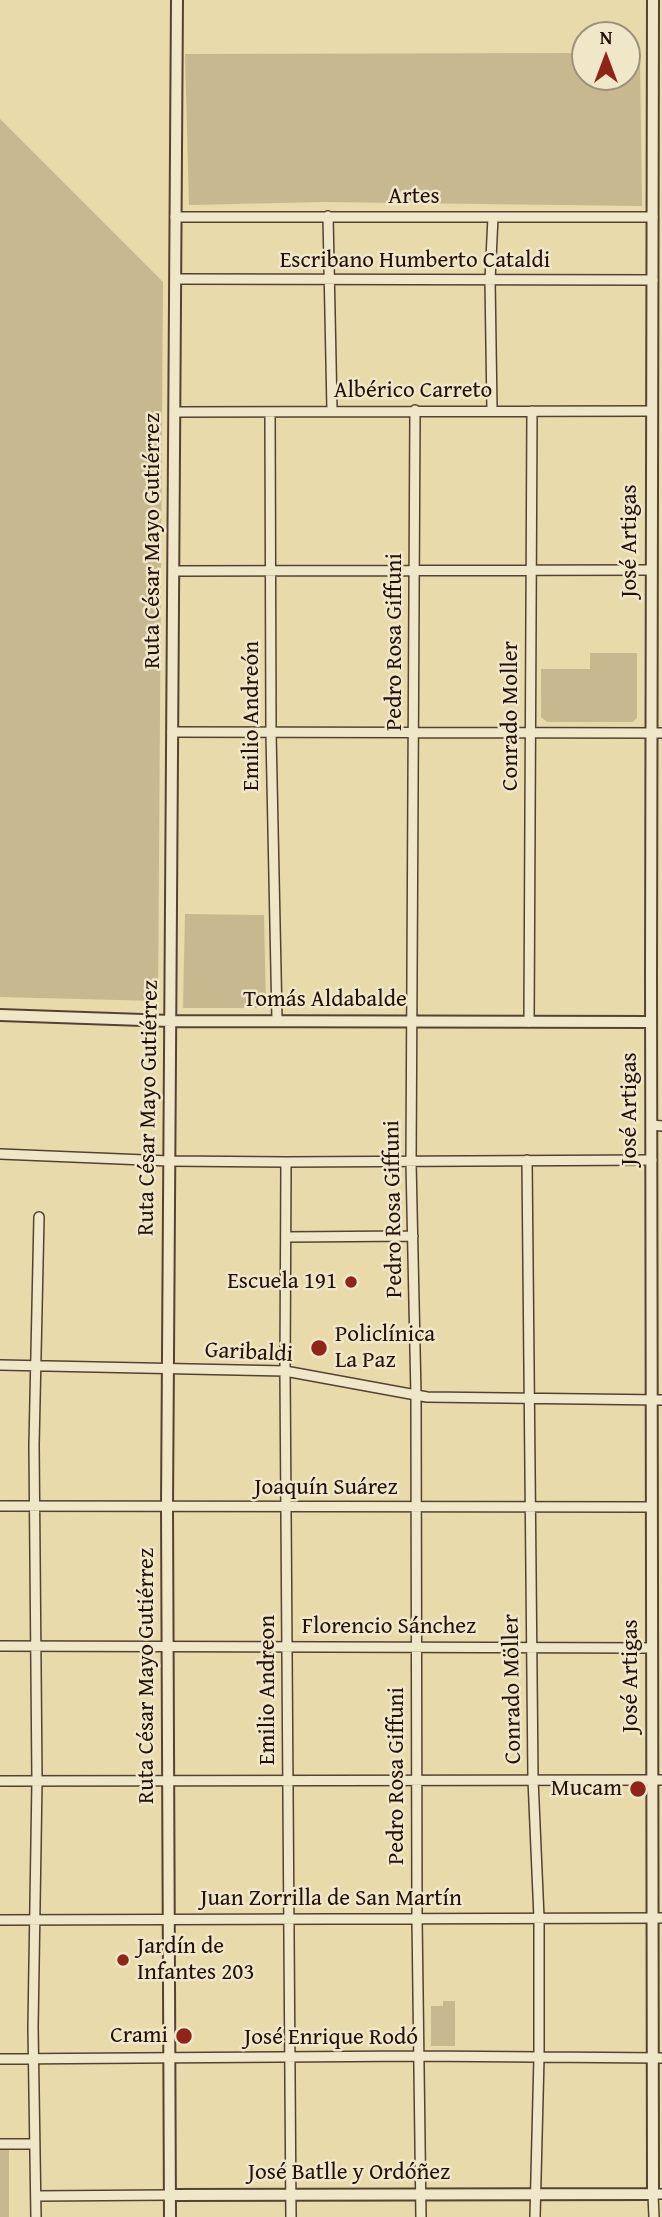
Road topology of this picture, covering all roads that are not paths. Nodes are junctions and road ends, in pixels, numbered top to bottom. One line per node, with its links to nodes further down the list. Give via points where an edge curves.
1 (177, 0): 6 (street, Ruta César Mayo Gutiérrez)
2 (653, 0): 3 (street, José Artigas)
3 (657, 33): 4 (street, José Artigas)
4 (658, 174): 8 (street, José Artigas)
5 (328, 216): 6 (street, Artes); 7 (street, Artes); 10 (street)
6 (175, 217): 9 (street, Ruta César Mayo Gutiérrez)
7 (493, 217): 8 (street, Artes); 11 (street)
8 (653, 217): 12 (street, José Artigas)
9 (176, 279): 10 (street, Escribano Humberto Cataldi); 18 (street, Ruta César Mayo Gutiérrez)
10 (330, 280): 11 (street, Escribano Humberto Cataldi); 13 (street)
11 (490, 281): 12 (street, Escribano Humberto Cataldi); 15 (street)
12 (653, 281): 17 (street, José Artigas)
13 (332, 410): 14 (street, Albérico Carreto); 19 (street, Albérico Carreto)
14 (415, 410): 15 (street, Albérico Carreto); 25 (street, Pedro Rosa Giffuni)
15 (492, 410): 16 (street, Albérico Carreto)
16 (532, 411): 17 (street, Albérico Carreto); 23 (street, Conrado Moller)
17 (652, 411): 20 (street, José Artigas)
18 (175, 412): 19 (street, Albérico Carreto); 22 (street, Ruta César Mayo Gutiérrez)
19 (270, 412): 24 (street, Emilio Andreón)
20 (657, 448): 21 (street, José Artigas)
21 (651, 570): 23 (street); 29 (street, José Artigas)
22 (174, 571): 24 (street); 26 (street, Ruta César Mayo Gutiérrez)
23 (530, 571): 25 (street); 27 (street, Conrado Moller)
24 (271, 572): 25 (street); 28 (street, Emilio Andreón)
25 (415, 572): 30 (street, Pedro Rosa Giffuni)
26 (172, 732): 28 (street); 33 (street, Ruta César Mayo Gutiérrez)
27 (530, 732): 29 (street); 30 (street); 35 (street, Conrado Moller)
28 (271, 733): 30 (street); 32 (street, Emilio Andreón)
29 (656, 733): 36 (street, José Artigas)
30 (414, 734): 34 (street, Pedro Rosa Giffuni)
31 (0, 1015): 33 (street, Tomás Aldabalde)
32 (277, 1020): 33 (street, Tomás Aldabalde); 34 (street, Tomás Aldabalde)
33 (172, 1021): 41 (street, Ruta César Mayo Gutiérrez)
34 (412, 1021): 35 (street, Tomás Aldabalde); 43 (street, Pedro Rosa Giffuni)
35 (529, 1022): 36 (street, Tomás Aldabalde)
36 (651, 1022): 37 (street, José Artigas)
37 (657, 1126): 40 (street, José Artigas)
38 (0, 1154): 41 (street)
39 (527, 1160): 40 (street); 43 (street); 52 (street, Conrado Möller)
40 (652, 1160): 53 (street, José Artigas)
41 (169, 1161): 42 (street); 49 (street, Ruta César Mayo Gutiérrez)
42 (286, 1162): 43 (street); 46 (street, Emilio Andreon)
43 (411, 1162): 45 (street, Pedro Rosa Giffuni)
44 (39, 1217): 48 (street)
45 (413, 1236): 46 (street); 51 (street, Pedro Rosa Giffuni)
46 (286, 1237): 50 (street, Emilio Andreon)
47 (0, 1365): 48 (street, Garibaldi)
48 (36, 1367): 49 (street, Garibaldi); 55 (street)
49 (169, 1369): 50 (street, Garibaldi); 56 (street, Ruta César Mayo Gutiérrez)
50 (285, 1371): 51 (street, Garibaldi); 57 (street, Emilio Andreon)
51 (416, 1396): 52 (street, Garibaldi); 58 (street, Pedro Rosa Giffuni)
52 (530, 1398): 53 (street, Garibaldi); 59 (street, Conrado Möller)
53 (657, 1399): 60 (street, José Artigas)
54 (0, 1506): 55 (street, Joaquín Suárez)
55 (35, 1506): 56 (street, Joaquín Suárez); 64 (street)
56 (167, 1506): 57 (street, Joaquín Suárez); 61 (street, Ruta César Mayo Gutiérrez)
57 (286, 1507): 58 (street, Joaquín Suárez); 62 (street, Emilio Andreon)
58 (417, 1507): 59 (street, Joaquín Suárez); 65 (street, Pedro Rosa Giffuni)
59 (531, 1507): 60 (street, Joaquín Suárez); 66 (street, Conrado Möller)
60 (651, 1507): 67 (street, José Artigas)
61 (167, 1645): 62 (street, Florencio Sánchez); 64 (street, Florencio Sánchez); 68 (street, Ruta César Mayo Gutiérrez)
62 (287, 1645): 65 (street, Florencio Sánchez); 70 (street, Emilio Andreon)
63 (0, 1646): 64 (street, Florencio Sánchez)
64 (37, 1646): 74 (street)
65 (416, 1646): 66 (street, Florencio Sánchez); 71 (street, Pedro Rosa Giffuni)
66 (532, 1647): 67 (street, Florencio Sánchez); 69 (street, Conrado Möller)
67 (652, 1648): 72 (street, José Artigas)
68 (168, 1779): 70 (street); 74 (street); 81 (street, Ruta César Mayo Gutiérrez)
69 (533, 1779): 71 (street); 72 (street); 76 (street, Conrado Möller)
70 (288, 1780): 71 (street); 78 (street, Emilio Andreon)
71 (417, 1780): 75 (street, Pedro Rosa Giffuni)
72 (657, 1780): 77 (street, José Artigas)
73 (0, 1781): 74 (street)
74 (37, 1781): 80 (street)
75 (417, 1918): 76 (street, Juan Zorrilla de San Martín); 78 (street, Juan Zorrilla de San Martín); 82 (street, Pedro Rosa Giffuni)
76 (539, 1918): 77 (street, Juan Zorrilla de San Martín); 83 (street, Conrado Möller)
77 (657, 1918): 86 (street, José Artigas)
78 (289, 1919): 81 (street, Juan Zorrilla de San Martín); 85 (street, Emilio Andreon)
79 (0, 1920): 80 (street, Juan Zorrilla de San Martín)
80 (35, 1920): 81 (street, Juan Zorrilla de San Martín); 88 (street)
81 (169, 1920): 84 (street, Ruta César Mayo Gutiérrez)
82 (418, 2056): 83 (street, José Enrique Rodó); 85 (street, José Enrique Rodó); 92 (street, Pedro Rosa Giffuni)
83 (539, 2057): 86 (street, José Enrique Rodó); 93 (street, Conrado Möller)
84 (170, 2058): 85 (street, José Enrique Rodó); 88 (street, José Enrique Rodó); 95 (street, Ruta César Mayo Gutiérrez)
85 (290, 2058): 91 (street, Emilio Andreon)
86 (658, 2058): 94 (street, José Artigas)
87 (0, 2059): 88 (street, José Enrique Rodó)
88 (34, 2059): 90 (street)
89 (0, 2144): 90 (street)
90 (35, 2144): 96 (street)
91 (291, 2194): 92 (street, José Batlle y Ordóñez); 95 (street, José Batlle y Ordóñez); 99 (street, Emilio Andreon)
92 (421, 2194): 93 (street, José Batlle y Ordóñez); 100 (street, Pedro Rosa Giffuni)
93 (535, 2194): 94 (street, José Batlle y Ordóñez); 101 (street, Conrado Möller)
94 (658, 2194): 102 (street, José Artigas)
95 (170, 2195): 96 (street, José Batlle y Ordóñez); 98 (street, Ruta César Mayo Gutiérrez)
96 (36, 2196): 97 (street)
97 (36, 2217)
98 (170, 2217)
99 (291, 2217)
100 (421, 2217)
101 (535, 2217)
102 (653, 2217)

